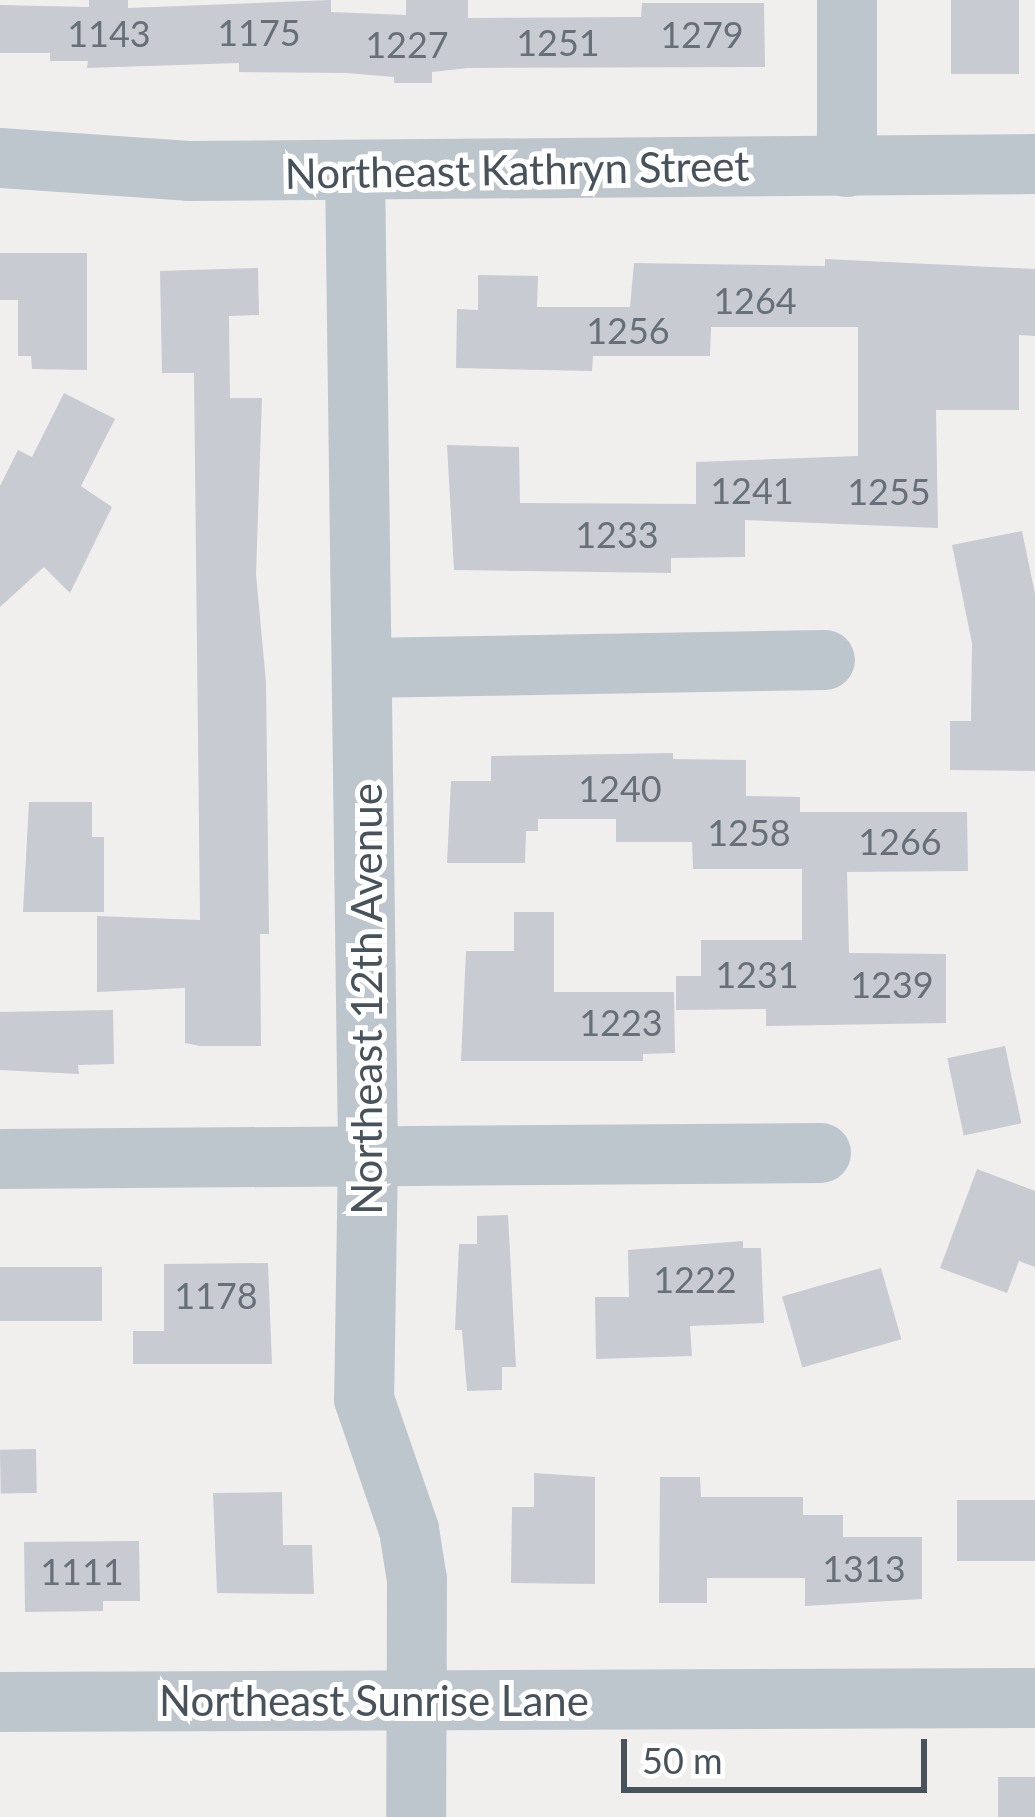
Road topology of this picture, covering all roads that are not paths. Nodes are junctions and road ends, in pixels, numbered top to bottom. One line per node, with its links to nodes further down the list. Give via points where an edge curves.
1 (848, 0): 4 (street)
2 (0, 158): 5 (street, Northeast Kathryn Street, via 189,171)
3 (1035, 164): 4 (street, Northeast Kathryn Street)
4 (847, 166): 5 (street, Northeast Kathryn Street)
5 (355, 171): 7 (street, Northeast 12th Avenue)
6 (825, 660): 7 (street)
7 (364, 668): 8 (street, Northeast 12th Avenue)
8 (368, 1153): 9 (street); 10 (street); 12 (street, Northeast 12th Avenue, via 364,1399 380,1465 409,1530)
9 (821, 1153)
10 (0, 1159)
11 (1035, 1698): 12 (street, Northeast Sunrise Lane)
12 (416, 1700): 13 (street, Northeast Sunrise Lane); 14 (street, Northeast 12th Avenue)
13 (0, 1702)
14 (416, 1817)

